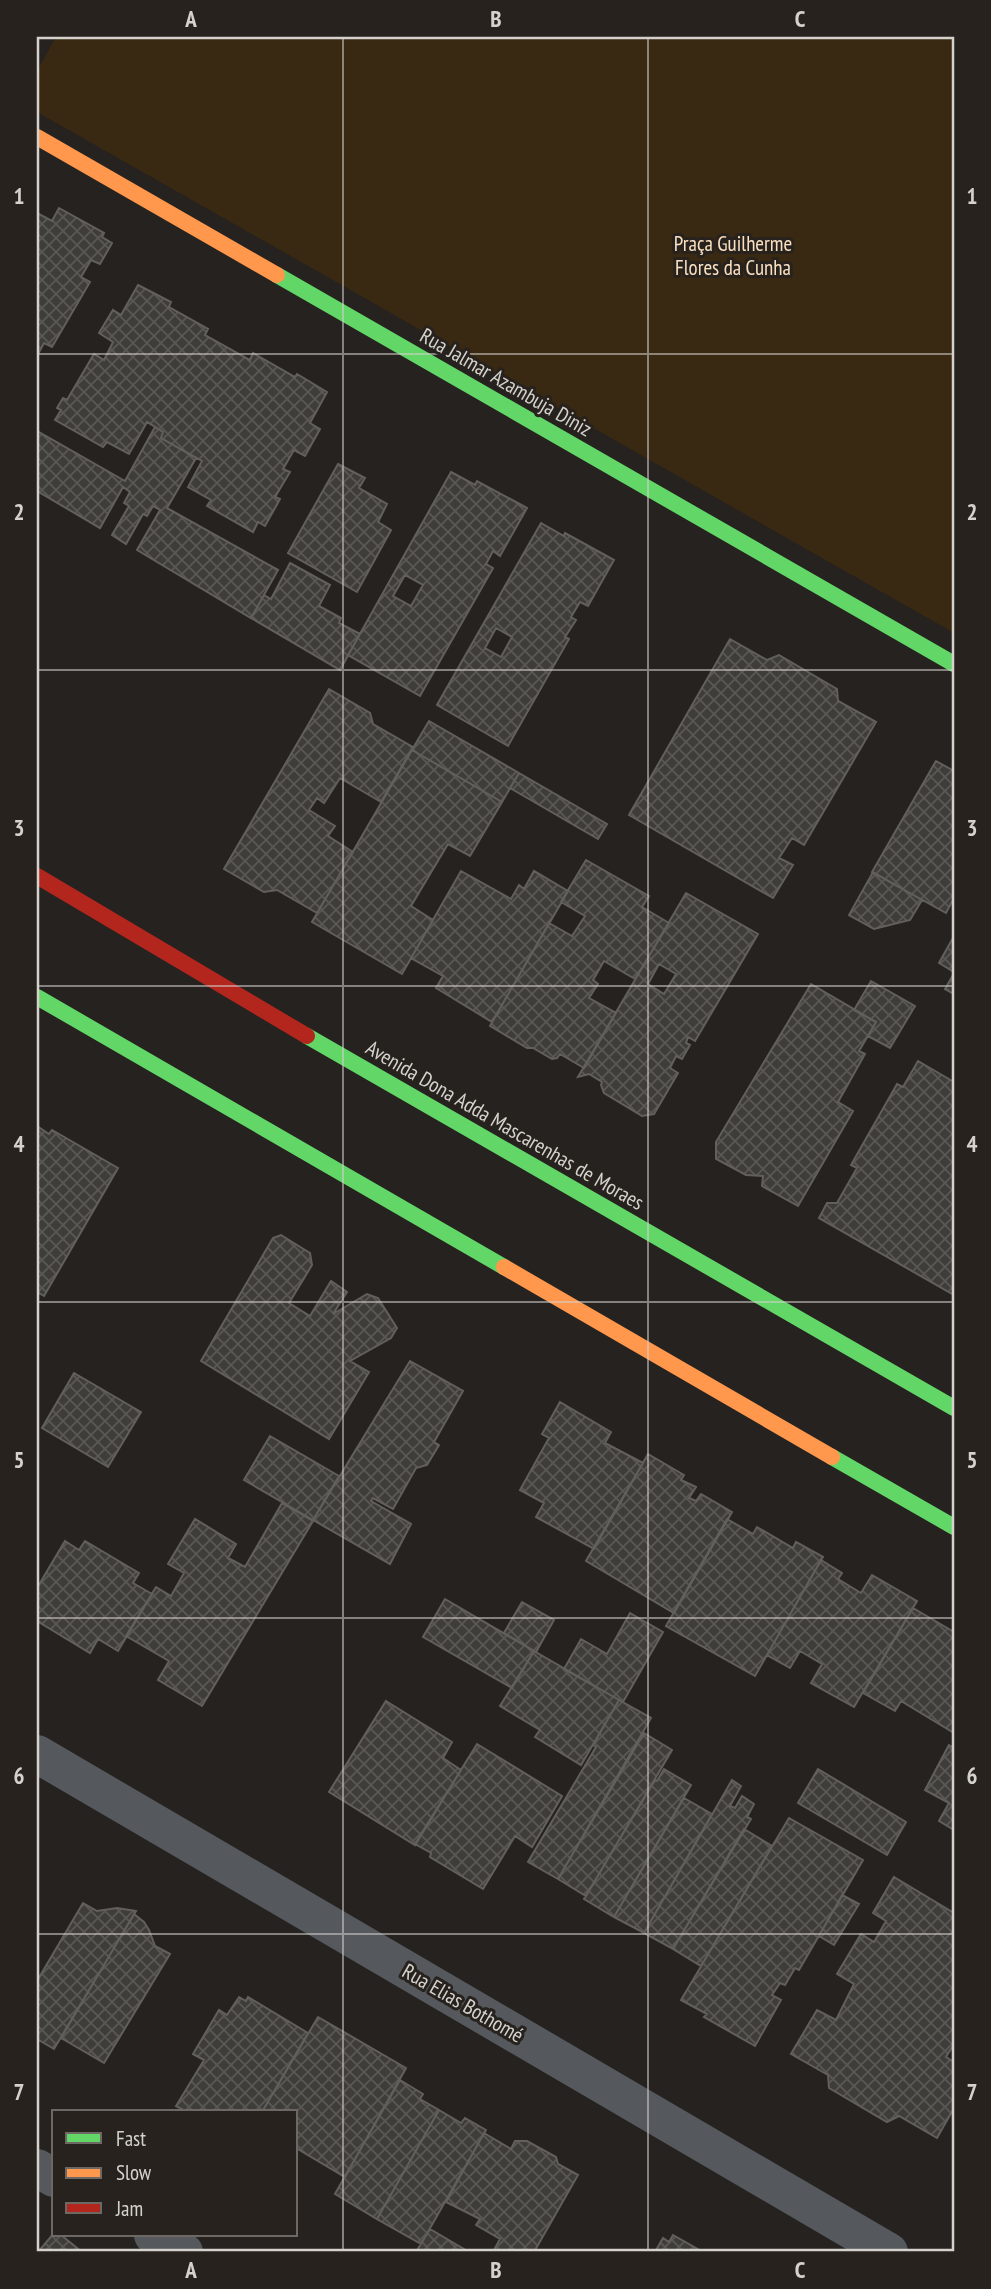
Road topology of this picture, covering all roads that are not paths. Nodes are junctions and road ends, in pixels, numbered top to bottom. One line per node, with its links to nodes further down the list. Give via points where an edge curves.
1 (37, 137): 2 (main road, Rua Jalmar Azambuja Diniz)
2 (954, 664)
3 (37, 876): 5 (main road, Avenida Dona Adda Mascarenhas de Moraes)
4 (37, 997): 6 (main road)
5 (954, 1408)
6 (954, 1527)
7 (37, 1754): 10 (street, Rua Elias Bothomé)
8 (155, 2236): 9 (street)
9 (184, 2252)
10 (889, 2252)

